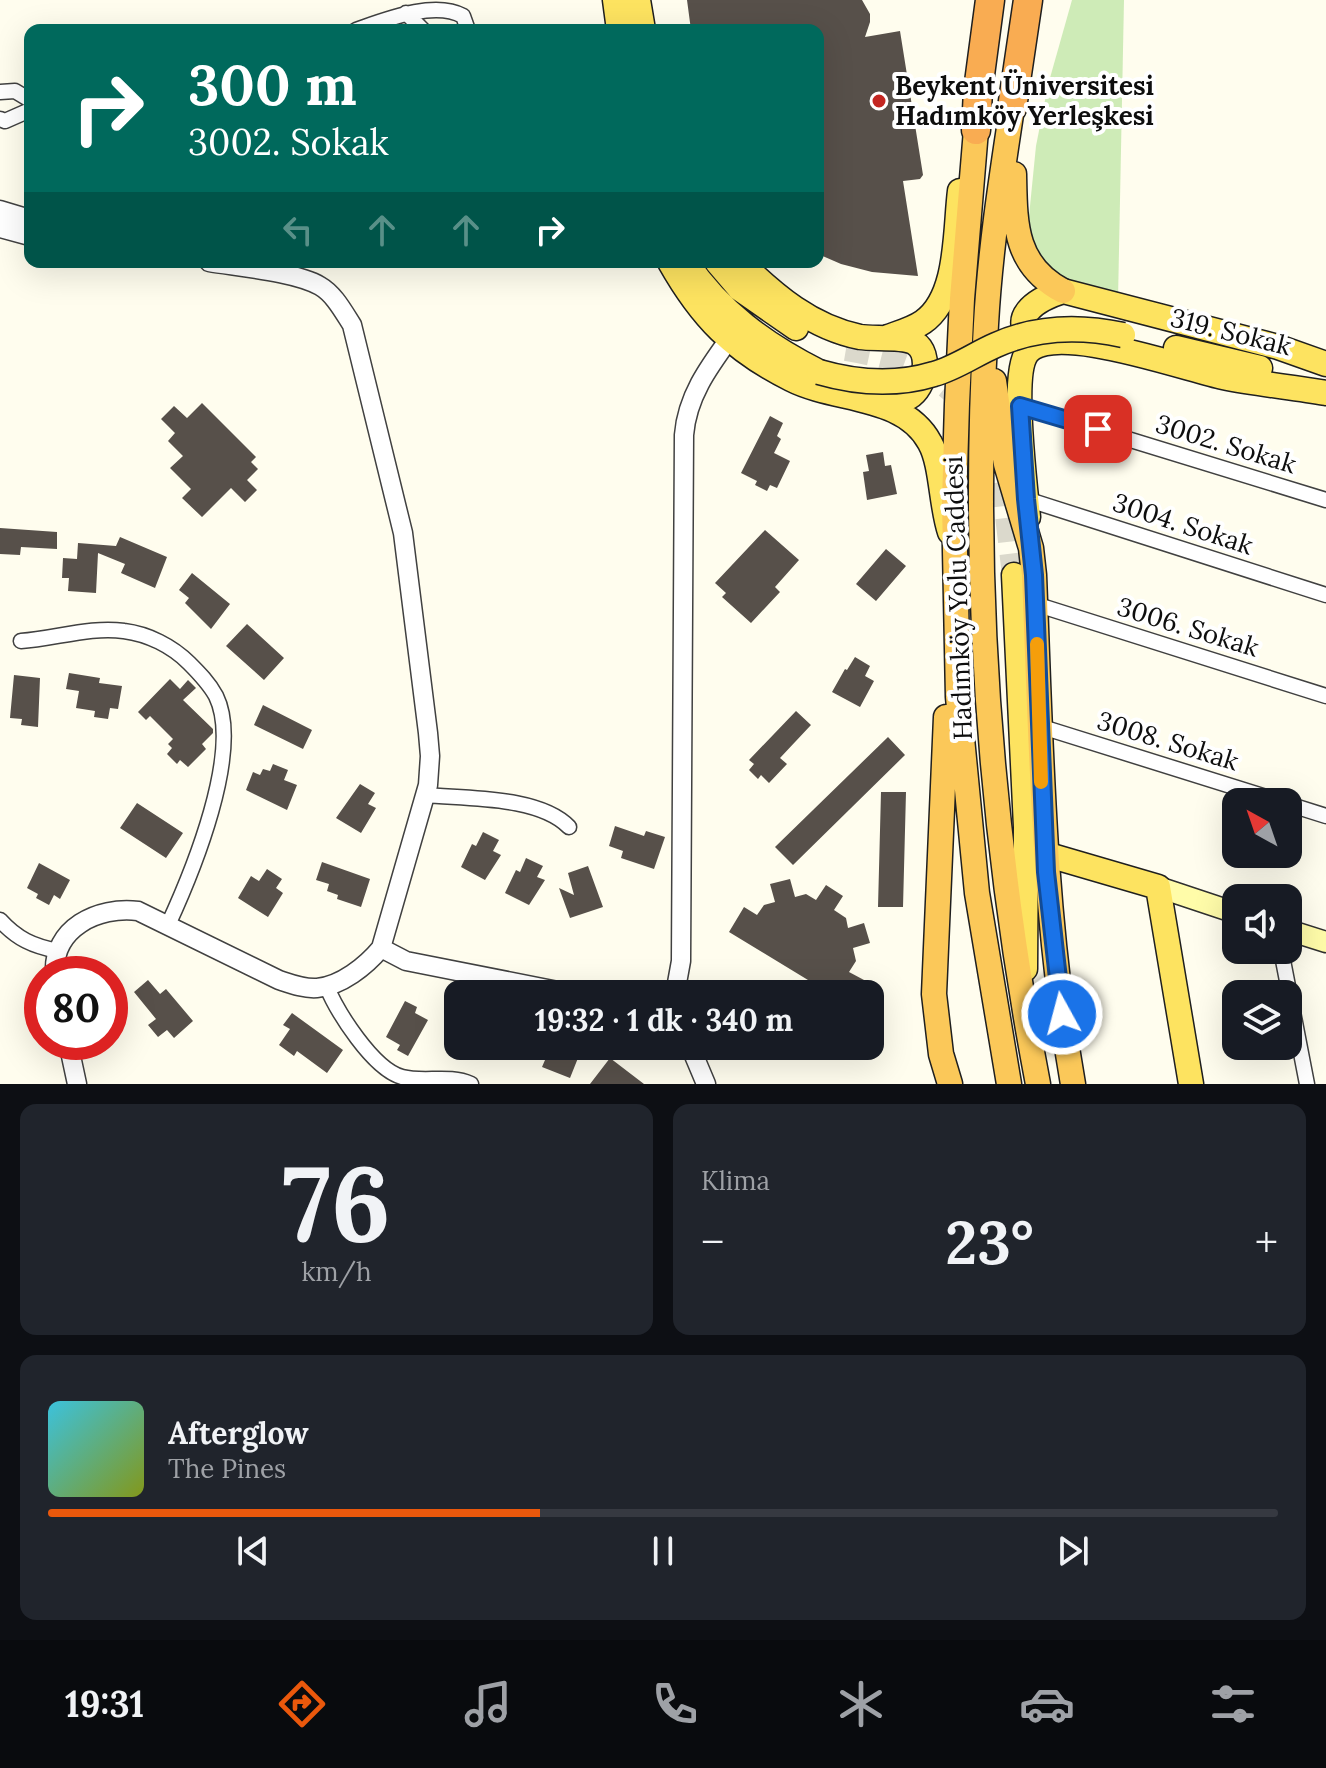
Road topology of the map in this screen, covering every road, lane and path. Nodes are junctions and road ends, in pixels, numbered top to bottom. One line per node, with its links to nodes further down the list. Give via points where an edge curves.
1 (638, 0): 8 (main road)
2 (990, 0): 14 (highway)
3 (1028, 0): 11 (highway)
4 (406, 13): 5 (street); 6 (street); 7 (street, via 459,13)
5 (374, 24)
6 (417, 24)
7 (467, 24)
8 (642, 24)
9 (0, 92): 10 (street)
10 (24, 96)
11 (1012, 108): 25 (highway, via 1014,209 1021,243 1036,273); 31 (highway, Hadımköy Yolu Caddesi)
12 (24, 113): 13 (street)
13 (0, 119)
14 (976, 130): 28 (main road, via 960,187 945,296 922,322); 41 (highway, Hadımköy Yolu Caddesi, via 961,314)
15 (0, 210): 16 (street)
16 (24, 217)
17 (0, 228): 18 (street)
18 (24, 234)
19 (240, 268): 51 (street, via 321,287 352,325 403,533 430,756)
20 (674, 268): 27 (main road, via 695,304)
21 (690, 268): 33 (main road, via 739,322 773,347)
22 (704, 268): 33 (main road, via 738,309)
23 (722, 268): 30 (main road, via 761,306)
24 (747, 268): 28 (main road, via 815,322)
25 (1063, 291): 29 (main road, via 1033,303 1025,313 1025,328); 32 (main road)
26 (1124, 329): 33 (main road, via 1078,317 1028,322 936,362 888,372); 34 (main road, 319. Sokak); 35 (main road, 319. Sokak)
27 (730, 338): 37 (main road, via 792,380); 67 (street, via 703,375 685,420)
28 (882, 340): 37 (main road, via 910,341 922,350 926,362 920,386 910,396)
29 (1039, 345): 36 (main road, via 1109,346 1218,376); 38 (main road, via 1028,352 1021,367)
30 (846, 349)
31 (984, 360): 42 (highway, via 996,387 1006,464); 69 (highway, Hadımköy Yolu Caddesi, via 981,565 990,746)
32 (1326, 364)
33 (821, 366)
34 (1326, 371)
35 (1326, 385)
36 (1326, 393)
37 (876, 404): 41 (main road, via 915,422 931,443)
38 (1020, 406): 39 (main road); 40 (street, 3002. Sokak)
39 (1026, 499): 42 (main road); 44 (street, 3004. Sokak)
40 (1326, 500)
41 (955, 548): 47 (highway, Hadımköy Yolu Caddesi)
42 (1031, 548): 45 (highway)
43 (1014, 575): 69 (main road, via 1026,827)
44 (1326, 595)
45 (1035, 604): 48 (street, 3006. Sokak); 49 (highway)
46 (21, 641): 59 (street, via 124,630 179,653 216,697 225,748 192,875)
47 (958, 648): 75 (highway, via 945,730 934,962 936,1021); 76 (highway, Hadımköy Yolu Caddesi, via 960,732 977,893)
48 (1326, 696)
49 (1039, 726): 50 (street, 3008. Sokak); 55 (highway)
50 (1237, 788)
51 (425, 795): 54 (street, via 531,805 553,813); 62 (street)
52 (1302, 808): 53 (street, 3008. Sokak)
53 (1326, 816)
54 (569, 827)
55 (1045, 854): 56 (main road); 78 (highway)
56 (1158, 887): 57 (main road); 79 (main road)
57 (1222, 908)
58 (0, 920): 63 (street, via 25,942)
59 (168, 925): 63 (street, via 118,908 82,921); 68 (street, via 279,980 300,987)
60 (1302, 934): 61 (main road)
61 (1326, 942)
62 (381, 948): 66 (street, via 406,961); 68 (street, via 368,964)
63 (58, 951): 64 (street)
64 (56, 956)
65 (1284, 964): 80 (street)
66 (502, 980)
67 (678, 980)
68 (326, 985): 73 (street, via 346,1021 384,1067 399,1076)
69 (1022, 999): 77 (highway, Hadımköy Yolu Caddesi)
70 (72, 1060): 72 (street)
71 (696, 1060): 74 (street)
72 (77, 1084)
73 (471, 1084)
74 (706, 1084)
75 (950, 1084)
76 (1009, 1084)
77 (1038, 1084)
78 (1073, 1084)
79 (1191, 1084)
80 (1307, 1084)

